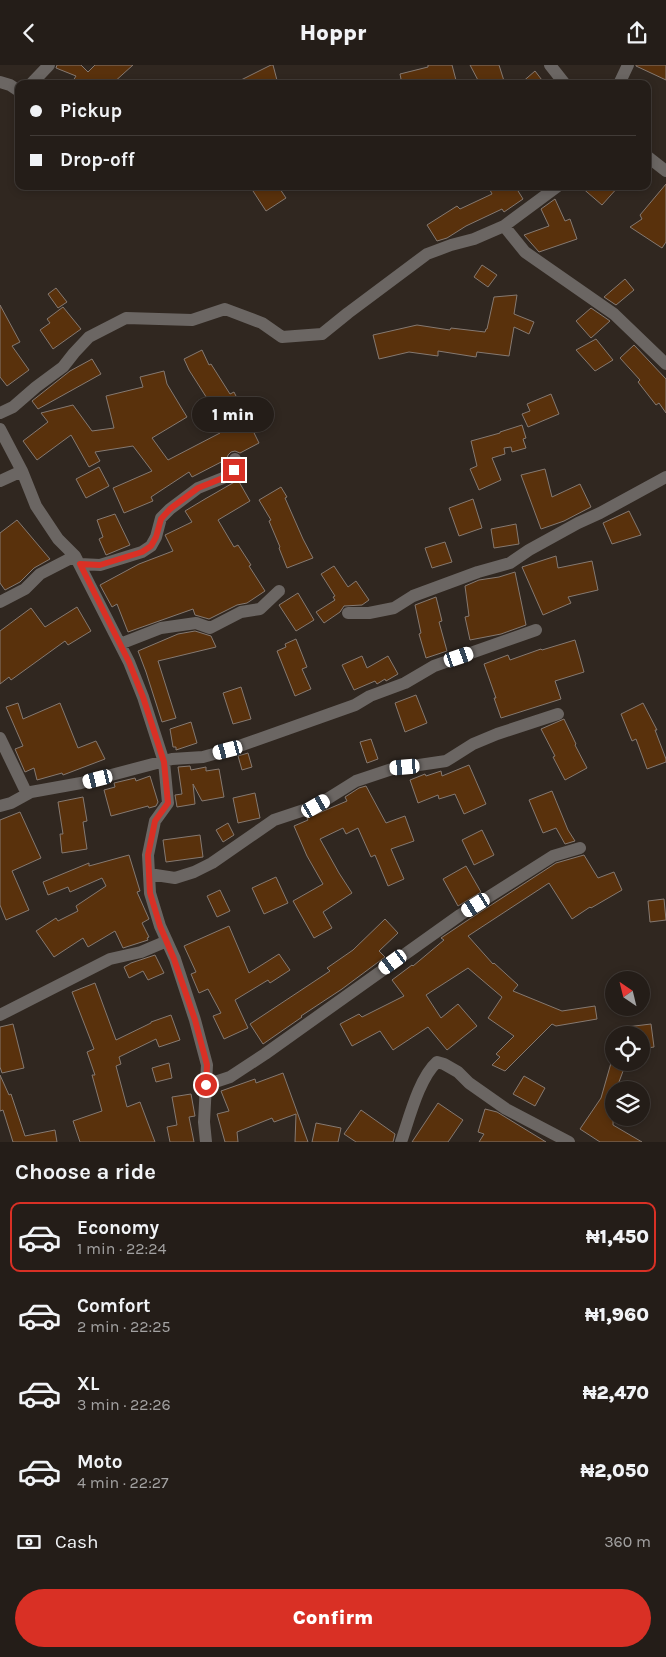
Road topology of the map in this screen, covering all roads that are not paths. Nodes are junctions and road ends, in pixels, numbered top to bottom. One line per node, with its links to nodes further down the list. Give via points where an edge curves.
1 (49, 65): 4 (street)
2 (550, 65): 5 (street)
3 (628, 65): 6 (street)
4 (35, 80)
5 (561, 80)
6 (621, 80)
7 (0, 82): 8 (street)
8 (15, 88)
9 (651, 159): 10 (street)
10 (666, 171)
11 (553, 190): 12 (street)
12 (504, 226): 13 (street, via 525,252 614,314); 14 (street, via 427,254 322,335 282,337 262,323 225,309 192,320 126,318 89,337 63,367 13,407)
13 (666, 364)
14 (0, 413)
15 (0, 429): 17 (street)
16 (235, 459): 20 (street, via 234,470 198,488 170,509 161,519 151,546 142,552 100,565)
17 (22, 471): 19 (street); 20 (street, via 36,506)
18 (666, 477): 23 (street, via 510,563 413,596 394,608)
19 (0, 481)
20 (77, 560): 22 (street, via 40,574 25,589); 25 (street)
21 (279, 591): 25 (street, via 260,609 241,612 210,628 196,623 162,628)
22 (0, 602)
23 (348, 613)
24 (536, 630): 28 (street, via 434,666 405,683 317,720 228,750)
25 (120, 644): 28 (street, via 143,697)
26 (558, 714): 32 (street, via 473,744 446,761 392,769 356,781 316,806 274,820 194,873 175,878)
27 (0, 739): 29 (street)
28 (164, 762): 29 (street); 32 (street, via 168,803 155,821 148,855)
29 (27, 794): 30 (street)
30 (0, 806)
31 (580, 848): 35 (street, via 553,856 506,885 265,1054 230,1077)
32 (149, 874): 33 (street, via 150,893)
33 (167, 941): 34 (street, via 141,952 110,959); 35 (street, via 195,1020 207,1065)
34 (0, 1015)
35 (206, 1085): 36 (street)
36 (206, 1142)
37 (401, 1142): 38 (street, via 429,1069 437,1062 458,1072 506,1109)
38 (570, 1142)

